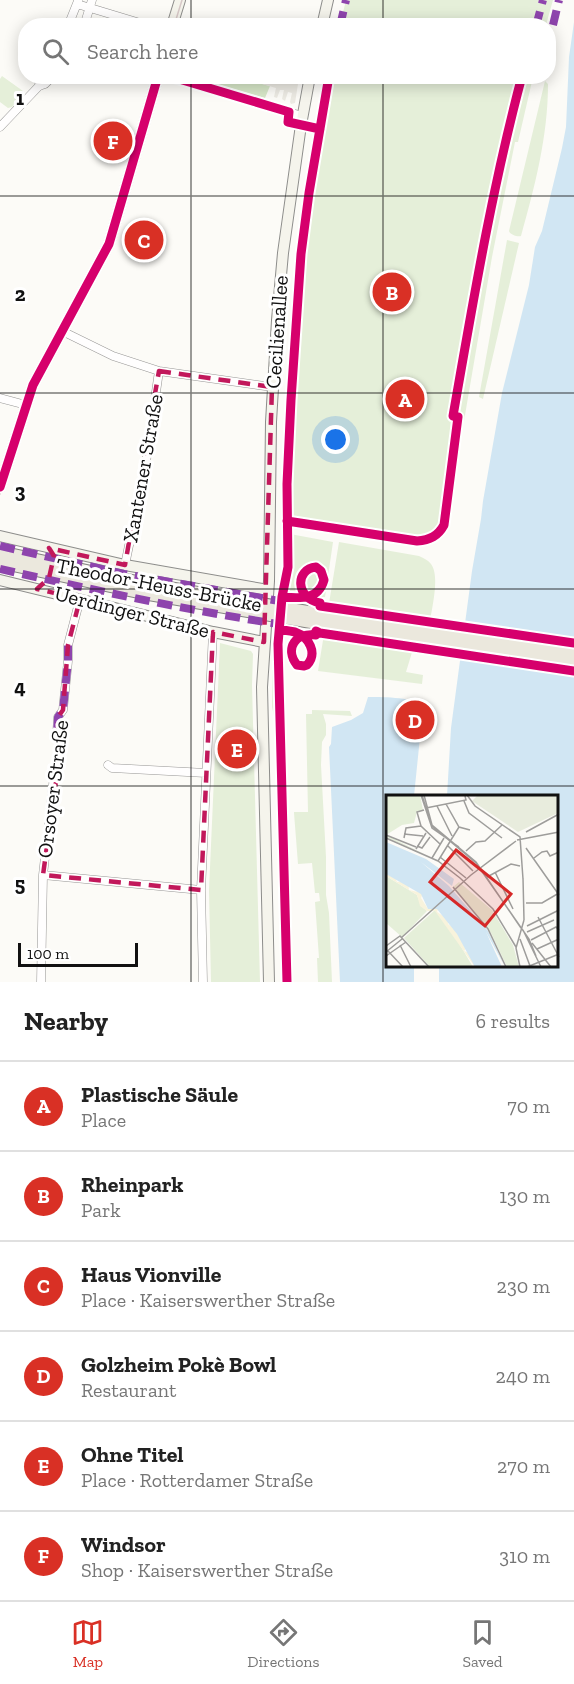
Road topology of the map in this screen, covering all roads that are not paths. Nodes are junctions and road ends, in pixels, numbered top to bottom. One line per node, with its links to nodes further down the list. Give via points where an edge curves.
1 (180, 0): 7 (street)
2 (328, 0): 8 (street)
3 (78, 2): 4 (street); 5 (street)
4 (91, 4): 6 (street)
5 (72, 18)
6 (129, 18)
7 (174, 18)
8 (323, 18)
9 (45, 84): 13 (street)
10 (156, 84): 16 (street, via 114,230)
11 (196, 84): 14 (street)
12 (309, 84): 14 (street, Cecilienallee)
13 (39, 86): 15 (street)
14 (303, 116): 18 (street, Cecilienallee, via 283,253)
15 (0, 128)
16 (62, 331): 17 (street, via 113,356); 20 (street, via 42,365)
17 (159, 372): 18 (street); 26 (street, Xantener Straße)
18 (272, 387): 29 (street, Cecilienallee)
19 (0, 398): 20 (street)
20 (26, 405): 21 (street)
21 (0, 487)
22 (0, 536): 23 (street, Uerdinger Straße)
23 (49, 548): 26 (street, Uerdinger Straße); 28 (street, via 54,555 49,578)
24 (0, 552): 31 (main road, Theodor-Heuss-Brücke, bridge)
25 (0, 562): 31 (main road, Theodor-Heuss-Brücke, bridge, via 143,593)
26 (125, 565): 29 (street, Uerdinger Straße)
27 (0, 580): 28 (street, Uerdinger Straße)
28 (37, 589): 30 (street, Uerdinger Straße)
29 (268, 590): 33 (street, Cecilienallee)
30 (80, 599): 32 (street, Uerdinger Straße); 38 (street, Orsoyer Straße, via 68,645 63,710 57,732 58,765)
31 (318, 619): 34 (main road); 35 (main road)
32 (213, 632): 33 (street, Uerdinger Straße); 37 (street)
33 (264, 642): 42 (street, Cecilienallee, via 262,718)
34 (574, 652)
35 (574, 662)
36 (108, 765): 37 (street)
37 (206, 773): 39 (street)
38 (43, 875): 39 (street); 40 (street, Orsoyer Straße)
39 (201, 890): 41 (street)
40 (41, 982)
41 (203, 982)
42 (269, 982)

